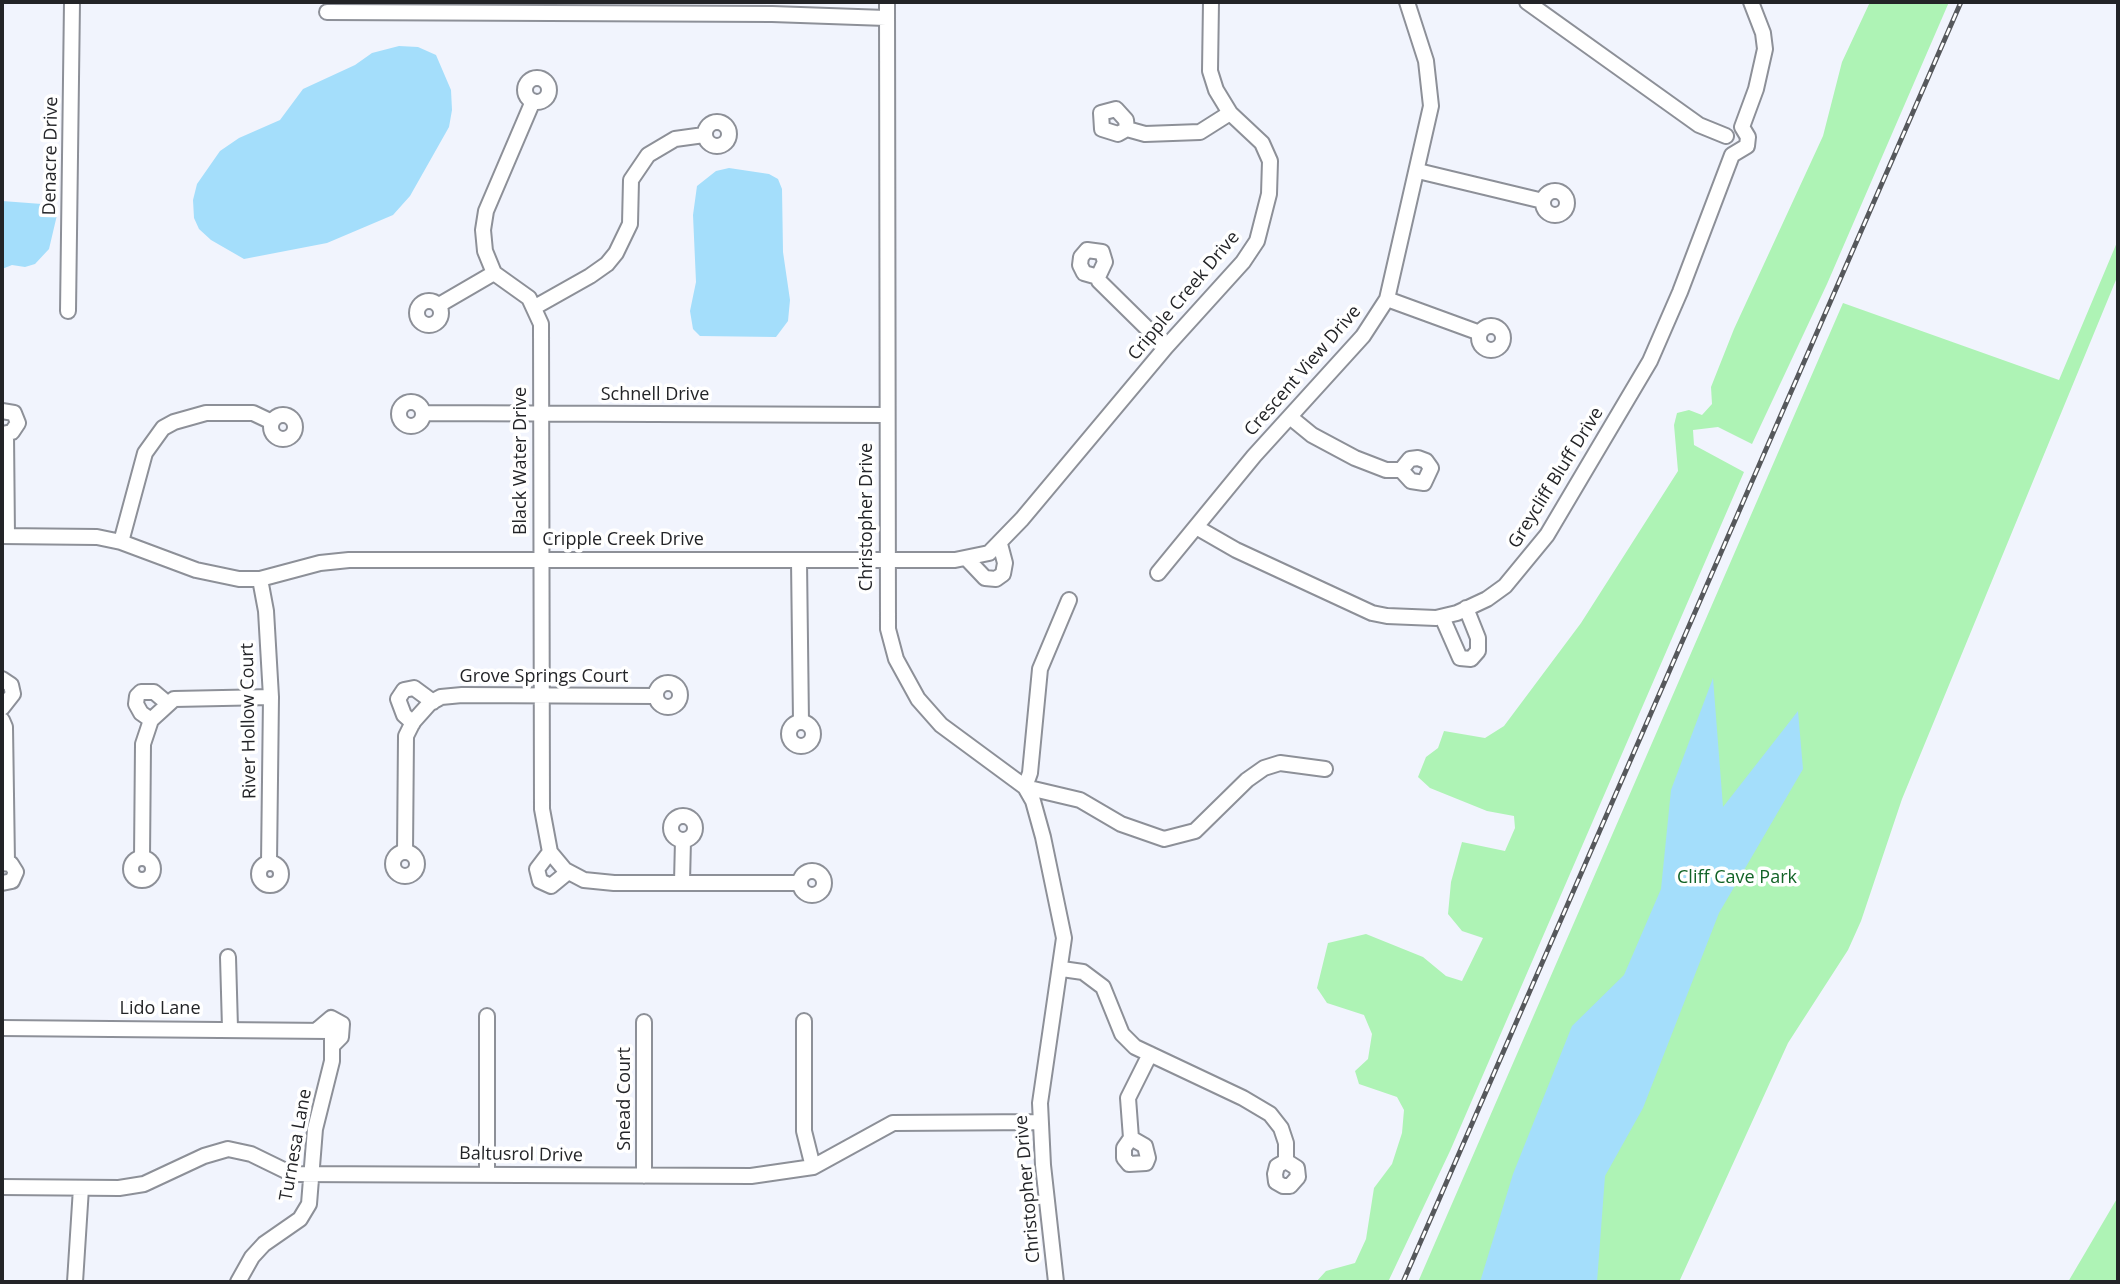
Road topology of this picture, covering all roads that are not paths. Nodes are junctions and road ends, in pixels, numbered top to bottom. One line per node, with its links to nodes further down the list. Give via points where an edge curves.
1 (72, 2): 23 (street, Denacre Drive)
2 (887, 2): 8 (street, Christopher Drive)
3 (1211, 2): 10 (street, Cripple Creek Drive, via 1210,71)
4 (1406, 2): 16 (street, Crescent View Drive, via 1432,92)
5 (1527, 2): 14 (street, via 1699,125)
6 (1751, 2): 11 (street, Greycliff Bluff Drive, via 1765,49)
7 (327, 12): 8 (street)
8 (886, 18): 29 (street, Christopher Drive)
9 (533, 101): 18 (street, via 486,211 485,251)
10 (1230, 113): 12 (street, via 1200,132 1145,134); 25 (street, Cripple Creek Drive, via 1262,144 1270,161 1269,194 1256,241 1243,262)
11 (1742, 127): 14 (street); 15 (street, Greycliff Bluff Drive, via 1747,146)
12 (1127, 129)
13 (704, 135): 22 (street, via 675,139 648,155 631,180 630,224 616,253 590,276)
14 (1726, 136): 15 (street)
15 (1732, 155): 45 (street, Greycliff Bluff Drive, via 1650,361 1521,570 1488,599)
16 (1418, 171): 17 (street); 20 (street, Crescent View Drive)
17 (1543, 201)
18 (494, 273): 21 (street); 22 (street)
19 (1098, 277): 25 (street)
20 (1387, 299): 24 (street); 30 (street, Crescent View Drive, via 1363,336)
21 (439, 305)
22 (535, 307): 28 (street, Black Water Drive, via 541,324)
23 (68, 311)
24 (1480, 333)
25 (1166, 346): 37 (street, Cripple Creek Drive)
26 (2, 411): 32 (street, via 11,411 18,420 15,431)
27 (423, 413): 28 (street, Schnell Drive)
28 (541, 413): 29 (street, Schnell Drive); 38 (street, Black Water Drive)
29 (886, 415): 40 (street, Christopher Drive)
30 (1290, 417): 33 (street, via 1355,458 1386,470); 34 (street, Crescent View Drive)
31 (272, 422): 36 (street, via 253,414 206,413 163,428 145,453)
32 (4, 434): 35 (street)
33 (1401, 470)
34 (1196, 527): 42 (street, Crescent View Drive); 46 (street, Greycliff Bluff Drive, via 1372,613)
35 (4, 536): 36 (street, via 97,537)
36 (121, 542): 43 (street, Cripple Creek Drive, via 196,570)
37 (1000, 544): 39 (street, Cripple Creek Drive, via 989,553); 39 (street, via 1005,563 996,579 985,578)
38 (540, 559): 41 (street, Cripple Creek Drive); 43 (street, Cripple Creek Drive, via 349,560); 48 (street, Black Water Drive)
39 (967, 559): 40 (street, Cripple Creek Drive)
40 (886, 560): 41 (street, Cripple Creek Drive); 59 (street, Christopher Drive, via 891,642 910,688 941,725)
41 (799, 561): 56 (street)
42 (1158, 573)
43 (260, 579): 50 (street, River Hollow Court)
44 (1069, 600): 59 (street, via 1040,669)
45 (1466, 608): 46 (street, Greycliff Bluff Drive); 46 (street, via 1478,638 1478,651 1471,659 1460,658)
46 (1442, 617)
47 (2, 679): 53 (street, via 11,685 13,694)
48 (540, 695): 49 (street, Grove Springs Court); 51 (street, Grove Springs Court, via 462,695); 62 (street, Black Water Drive, via 542,809)
49 (656, 696)
50 (271, 697): 52 (street, via 174,699); 65 (street, River Hollow Court)
51 (433, 702): 57 (street); 57 (street, via 414,688 404,690 398,699)
52 (167, 704): 55 (street); 55 (street, via 154,691 137,696 141,713)
53 (2, 708)
54 (2, 720): 64 (street)
55 (151, 720): 63 (street, via 143,744)
56 (802, 722)
57 (413, 723): 61 (street, via 406,736)
58 (1325, 769): 59 (street, via 1280,763 1264,768 1195,831 1164,839 1145,835 1080,800)
59 (1025, 787): 71 (street, Christopher Drive, via 1037,815 1062,916)
60 (683, 840): 67 (street)
61 (405, 852)
62 (550, 852): 66 (street); 66 (street, Black Water Drive, via 537,869 540,881 551,886)
63 (142, 858)
64 (4, 863): 68 (street, via 16,869 16,876)
65 (269, 863)
66 (568, 872): 67 (street, via 584,880 614,883)
67 (682, 882): 69 (street)
68 (2, 883)
69 (799, 883)
70 (228, 957): 76 (street)
71 (1062, 969): 78 (street, via 1083,972 1103,987 1122,1034); 79 (street, Christopher Drive)
72 (487, 1016): 84 (street)
73 (804, 1021): 82 (street, via 804,1131)
74 (645, 1022): 85 (street, Snead Court)
75 (2, 1028): 76 (street, Lido Lane)
76 (230, 1028): 77 (street, Lido Lane)
77 (323, 1030): 83 (street, Turnesa Lane, via 332,1046 332,1061 316,1129)
78 (1150, 1054): 80 (street, via 1128,1098); 81 (street, via 1270,1114 1281,1128)
79 (1040, 1122): 82 (street, Baltusrol Drive, via 893,1122); 90 (street, Christopher Drive)
80 (1131, 1138)
81 (1286, 1160)
82 (813, 1167): 85 (street, Baltusrol Drive, via 751,1176)
83 (312, 1174): 84 (street, Baltusrol Drive); 87 (street, Baltusrol Drive, via 292,1174 251,1154 228,1149 144,1184); 89 (street, Turnesa Lane, via 309,1203 300,1219 264,1244)
84 (487, 1174): 85 (street, Baltusrol Drive)
85 (643, 1176)
86 (2, 1187): 87 (street, Baltusrol Drive)
87 (81, 1188): 88 (street)
88 (75, 1282)
89 (238, 1282)
90 (1056, 1282)

